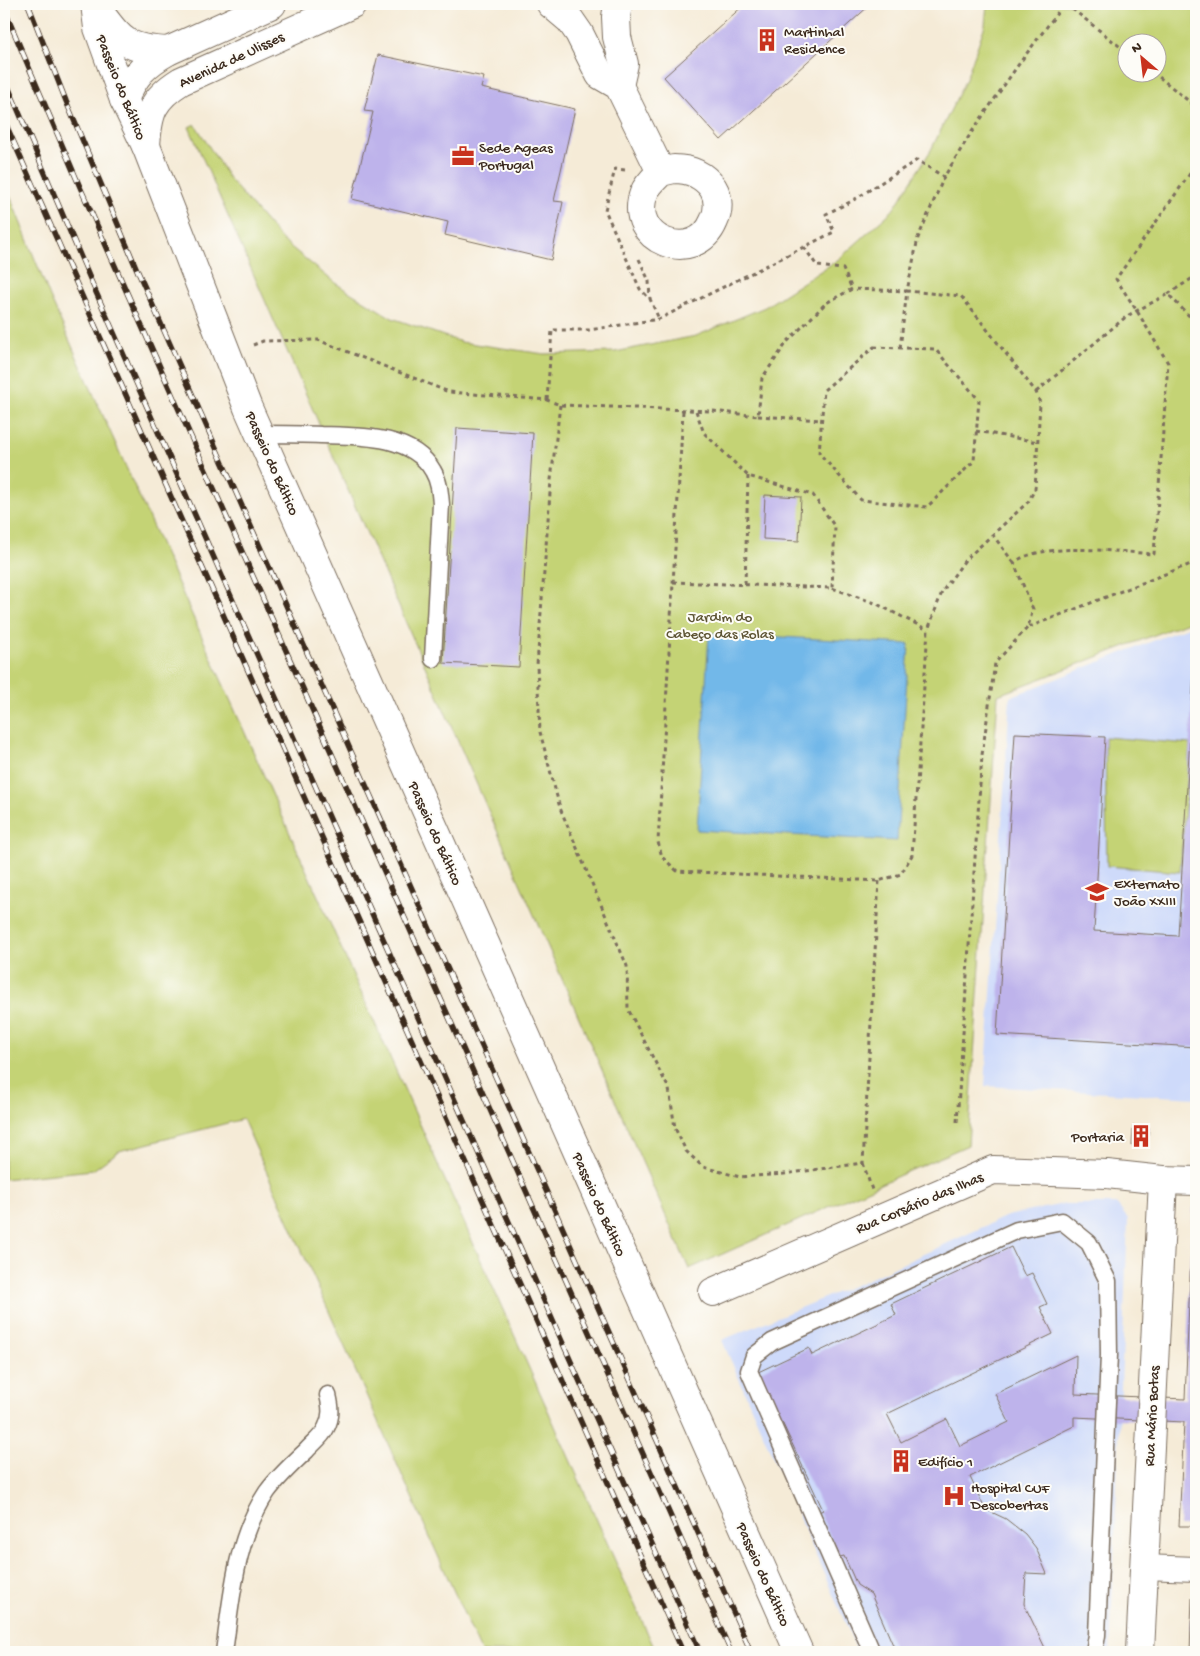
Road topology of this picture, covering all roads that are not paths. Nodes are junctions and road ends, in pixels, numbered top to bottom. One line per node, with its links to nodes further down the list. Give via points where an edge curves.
1 (272, 4): 6 (street)
2 (352, 4): 9 (street, Avenida de Ulisses, via 168,89 151,111)
3 (552, 4): 7 (street, via 579,33 600,75)
4 (618, 4): 7 (street, via 617,37 624,64)
5 (95, 5): 6 (street, Passeio do Báltico, via 125,42 151,50); 8 (street, Passeio do Báltico, via 98,28)
6 (168, 51): 8 (street, via 142,69)
7 (619, 86): 10 (street)
8 (124, 100): 9 (street, Passeio do Báltico)
9 (146, 146): 11 (street, Passeio do Báltico)
10 (661, 172)
11 (260, 434): 12 (lane, via 380,439 414,452 433,470 441,504); 20 (street, Passeio do Báltico)
12 (433, 659)
13 (1163, 1180): 14 (street, Rua Corsário das Ilhas); 15 (street, Rua Corsário das Ilhas, via 1106,1174 993,1170); 17 (street, Rua Mário Botas)
14 (1196, 1181)
15 (713, 1292)
16 (328, 1395): 19 (lane, via 331,1407 326,1430 287,1469 252,1517 238,1562)
17 (1144, 1567): 18 (street); 23 (street, Rua Mário Botas)
18 (1196, 1569)
19 (224, 1652)
20 (799, 1652)
21 (872, 1652): 22 (lane, via 749,1371 754,1356 772,1342 1017,1230 1062,1221 1089,1243 1108,1281 1109,1355)
22 (1094, 1652)
23 (1140, 1652)

